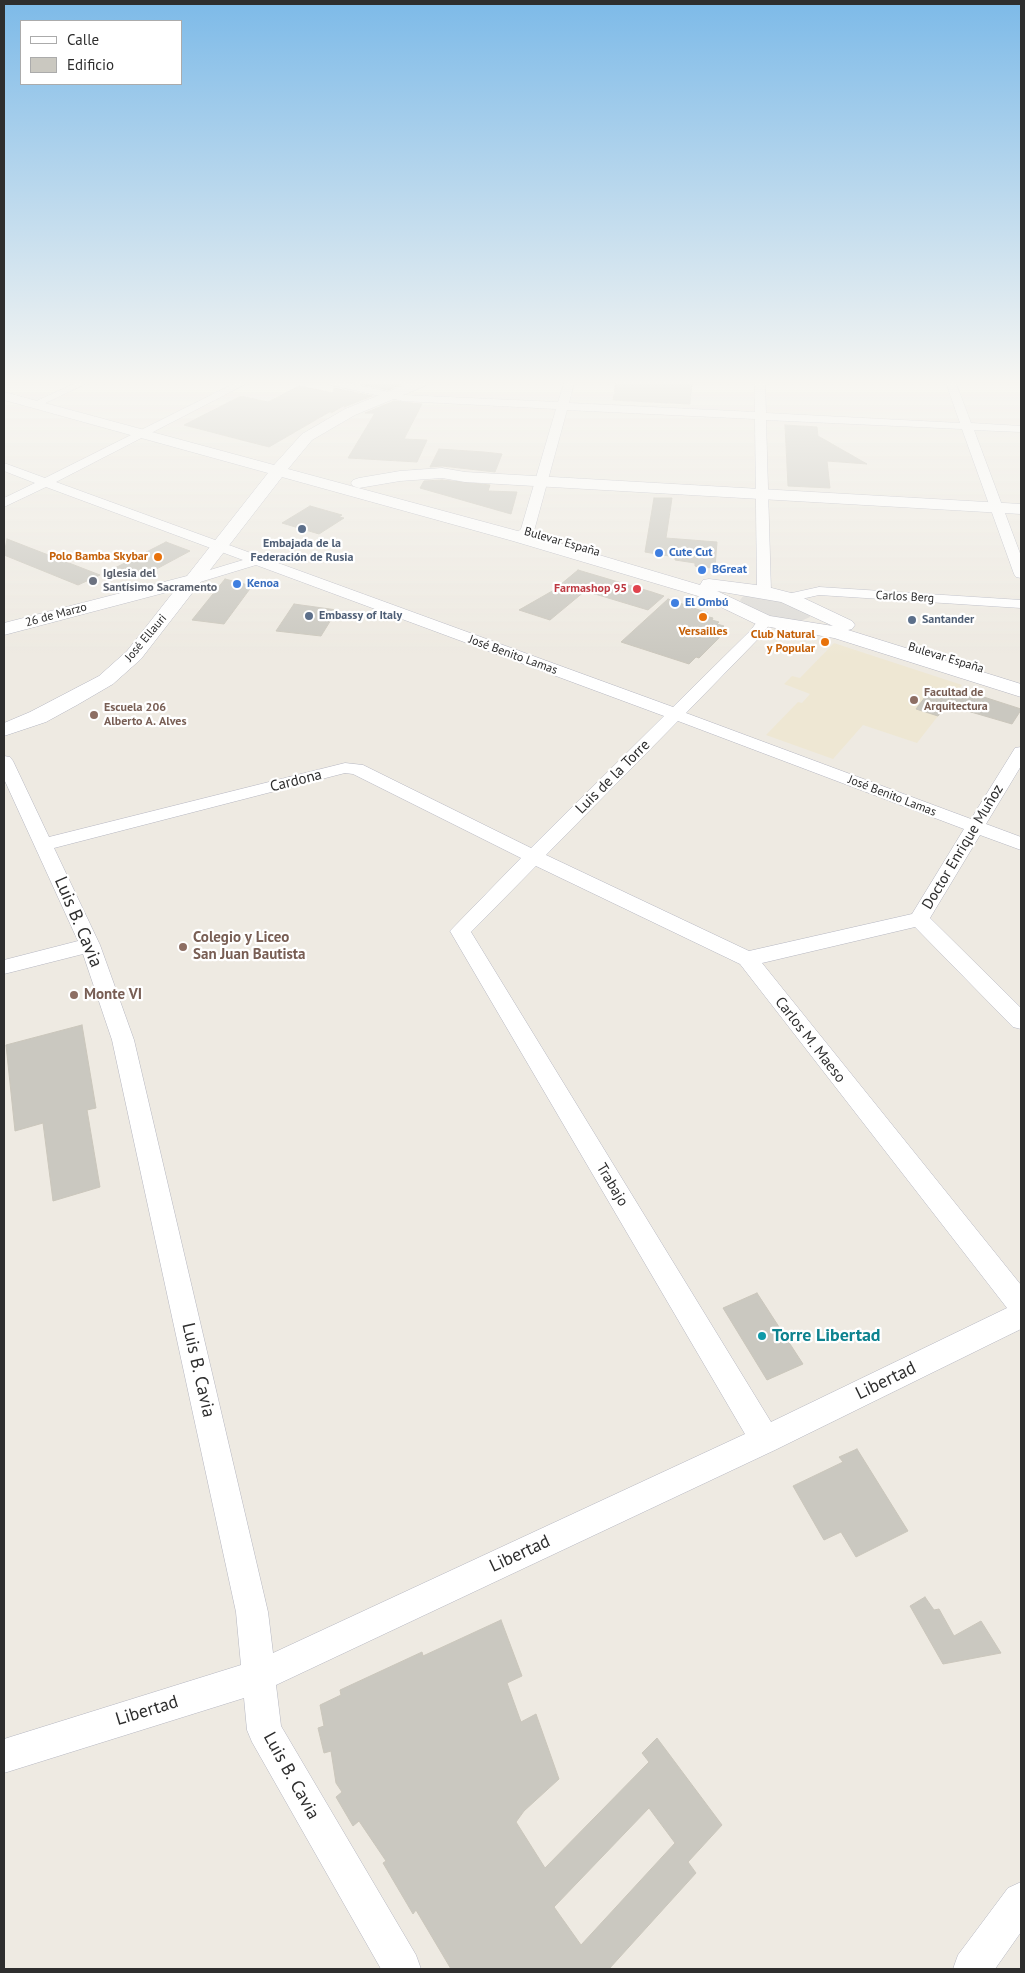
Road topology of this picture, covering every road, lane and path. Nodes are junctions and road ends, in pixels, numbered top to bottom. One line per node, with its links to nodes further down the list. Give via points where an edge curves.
1 (23, 475): 12 (street, José Benito Lamas)
2 (62, 475): 12 (street)
3 (276, 475): 20 (main road, José Ellauri)
4 (312, 475): 13 (main road, Bulevar España)
5 (416, 475): 13 (main road)
6 (450, 475): 10 (main road)
7 (544, 475): 11 (street)
8 (762, 475): 15 (street)
9 (986, 475): 17 (street)
10 (465, 477): 11 (main road); 14 (main road, via 413,481)
11 (542, 482): 15 (main road); 19 (street)
12 (44, 484): 16 (street); 20 (street, José Benito Lamas)
13 (364, 489): 14 (main road, Bulevar España); 19 (main road, Bulevar España)
14 (390, 491): 19 (main road, Bulevar España)
15 (762, 494): 17 (main road); 24 (street)
16 (4, 503)
17 (998, 508): 18 (main road); 22 (street)
18 (1021, 509)
19 (523, 534): 24 (main road, Bulevar España, via 713,585); 27 (main road, Bulevar España, via 695,589)
20 (220, 546): 21 (street, José Benito Lamas); 23 (main road, José Ellauri)
21 (258, 560): 23 (street); 34 (street, José Benito Lamas)
22 (1021, 574)
23 (195, 579): 31 (main road, 26 de Marzo); 35 (main road, José Ellauri, via 134,655 106,680 38,718)
24 (754, 591): 25 (main road, Bulevar España); 27 (main road, via 734,596)
25 (788, 598): 26 (street, Carlos Berg, via 819,592); 28 (main road, Bulevar España)
26 (1021, 604)
27 (732, 605): 29 (main road, Bulevar España)
28 (816, 612): 30 (main road, via 813,623); 32 (main road, Bulevar España, via 861,631)
29 (765, 621): 30 (main road, Bulevar España); 34 (street, Luis de la Torre)
30 (804, 627): 33 (main road, Bulevar España, via 858,639)
31 (4, 629)
32 (1021, 682)
33 (1021, 691)
34 (674, 714): 38 (street, José Benito Lamas); 41 (street, Luis de la Torre)
35 (4, 730)
36 (1021, 752): 38 (street, Doctor Enrique Muñoz)
37 (4, 761): 39 (street, Luis B. Cavia)
38 (974, 827): 40 (street, José Benito Lamas); 42 (street, Doctor Enrique Muñoz)
39 (44, 844): 41 (street, Cardona, via 351,768); 44 (street, Luis B. Cavia)
40 (1021, 844)
41 (534, 857): 43 (street, Luis de la Torre); 45 (street, Carlos M. Maeso)
42 (919, 919): 45 (street, Doctor Enrique Muñoz); 47 (street)
43 (460, 931): 50 (street, Trabajo)
44 (90, 945): 46 (street); 51 (street, Luis B. Cavia, via 123,1040 134,1087 252,1612)
45 (747, 959): 48 (street, Carlos M. Maeso)
46 (4, 966)
47 (1021, 1021)
48 (1021, 1305)
49 (1021, 1315): 50 (street, Libertad)
50 (765, 1440): 51 (street, Libertad)
51 (257, 1677): 52 (street, Libertad); 54 (street, Luis B. Cavia, via 264,1730)
52 (4, 1756)
53 (1019, 1909): 55 (street)
54 (402, 1969)
55 (972, 1969)

